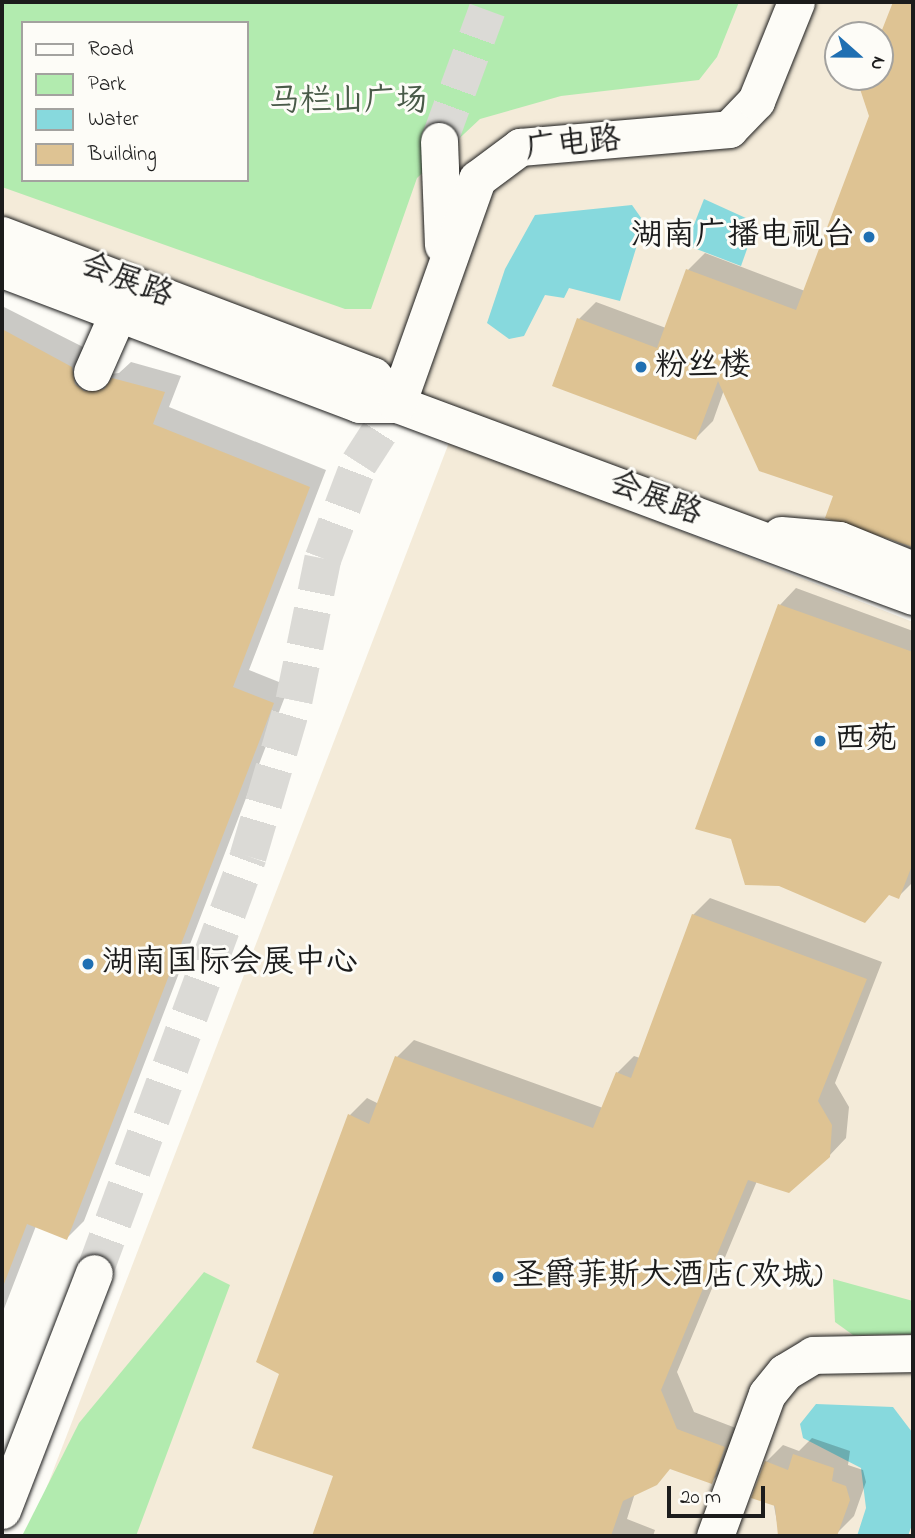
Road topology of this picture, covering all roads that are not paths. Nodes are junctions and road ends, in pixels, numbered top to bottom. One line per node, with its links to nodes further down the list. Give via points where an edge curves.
1 (821, 2): 2 (street)
2 (791, 16): 5 (street, 广电路, via 756,101 729,130 520,147 477,179)
3 (439, 141): 5 (street)
4 (2, 235): 7 (street, 会展路)
5 (444, 261): 9 (street, 广电路)
6 (2, 270): 7 (street, 会展路)
7 (120, 305): 8 (street); 9 (street, 会展路, via 359,404)
8 (92, 372)
9 (397, 404): 10 (street, 会展路)
10 (760, 540): 11 (street, via 805,533); 12 (street, 会展路)
11 (913, 570)
12 (913, 596)
13 (94, 1273): 15 (street)
14 (913, 1353): 16 (street, via 813,1355 785,1371 767,1394)
15 (2, 1510)
16 (715, 1536)

